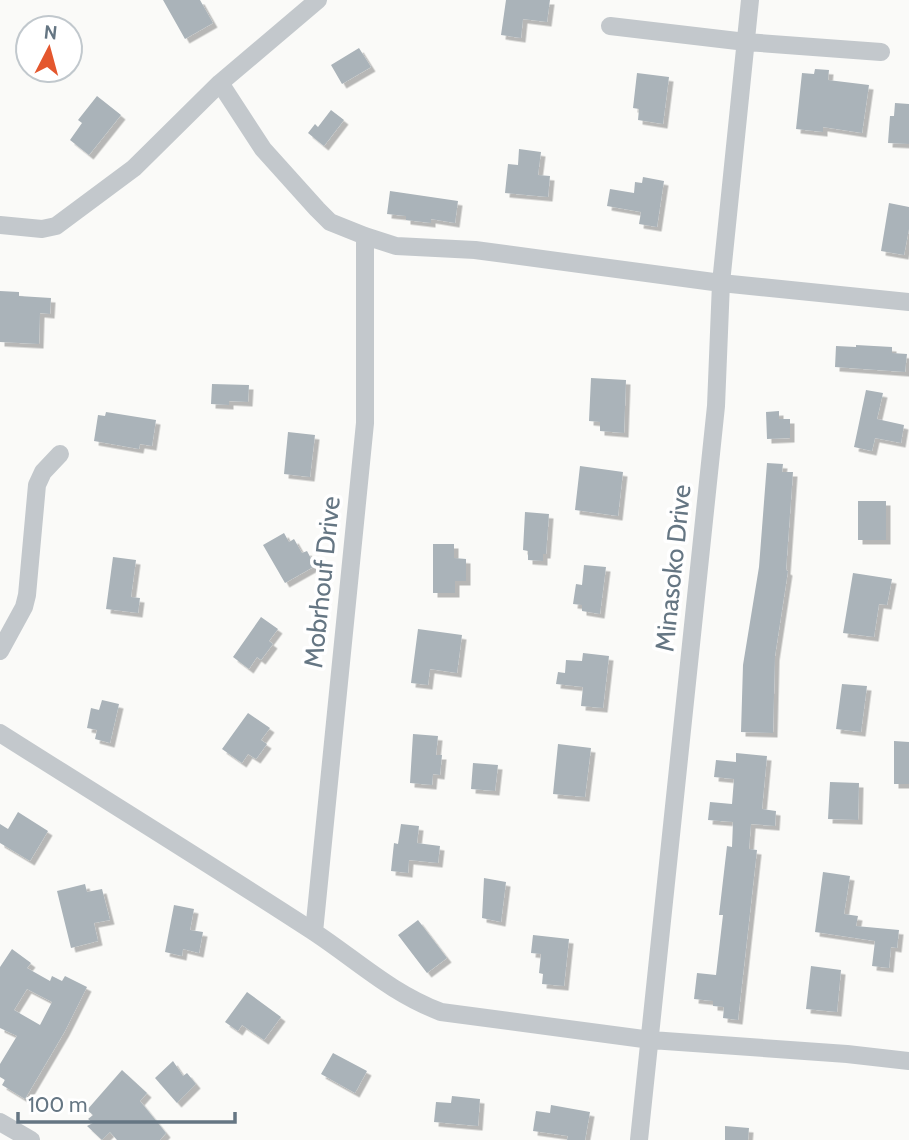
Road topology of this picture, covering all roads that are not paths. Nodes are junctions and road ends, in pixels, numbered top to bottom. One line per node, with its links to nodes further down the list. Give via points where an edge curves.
1 (318, 0): 6 (street)
2 (750, 0): 4 (street, Minasoko Drive)
3 (610, 26): 4 (street)
4 (746, 42): 5 (street); 9 (street, Minasoko Drive)
5 (881, 52)
6 (220, 83): 7 (street, via 134,168 56,226); 8 (street, via 263,149 317,209 330,222)
7 (0, 226)
8 (365, 236): 9 (street, via 396,246 475,250); 14 (street, Mobrhouf Drive, via 365,422)
9 (721, 283): 10 (street); 15 (street, Minasoko Drive, via 716,406)
10 (909, 302)
11 (60, 454): 12 (street, via 37,485 27,595)
12 (0, 651)
13 (0, 733): 14 (street)
14 (314, 932): 15 (street, via 391,989 441,1012)
15 (651, 1040): 16 (street); 19 (street, Minasoko Drive)
16 (909, 1062)
17 (0, 1122): 18 (street)
18 (31, 1140)
19 (639, 1140)

